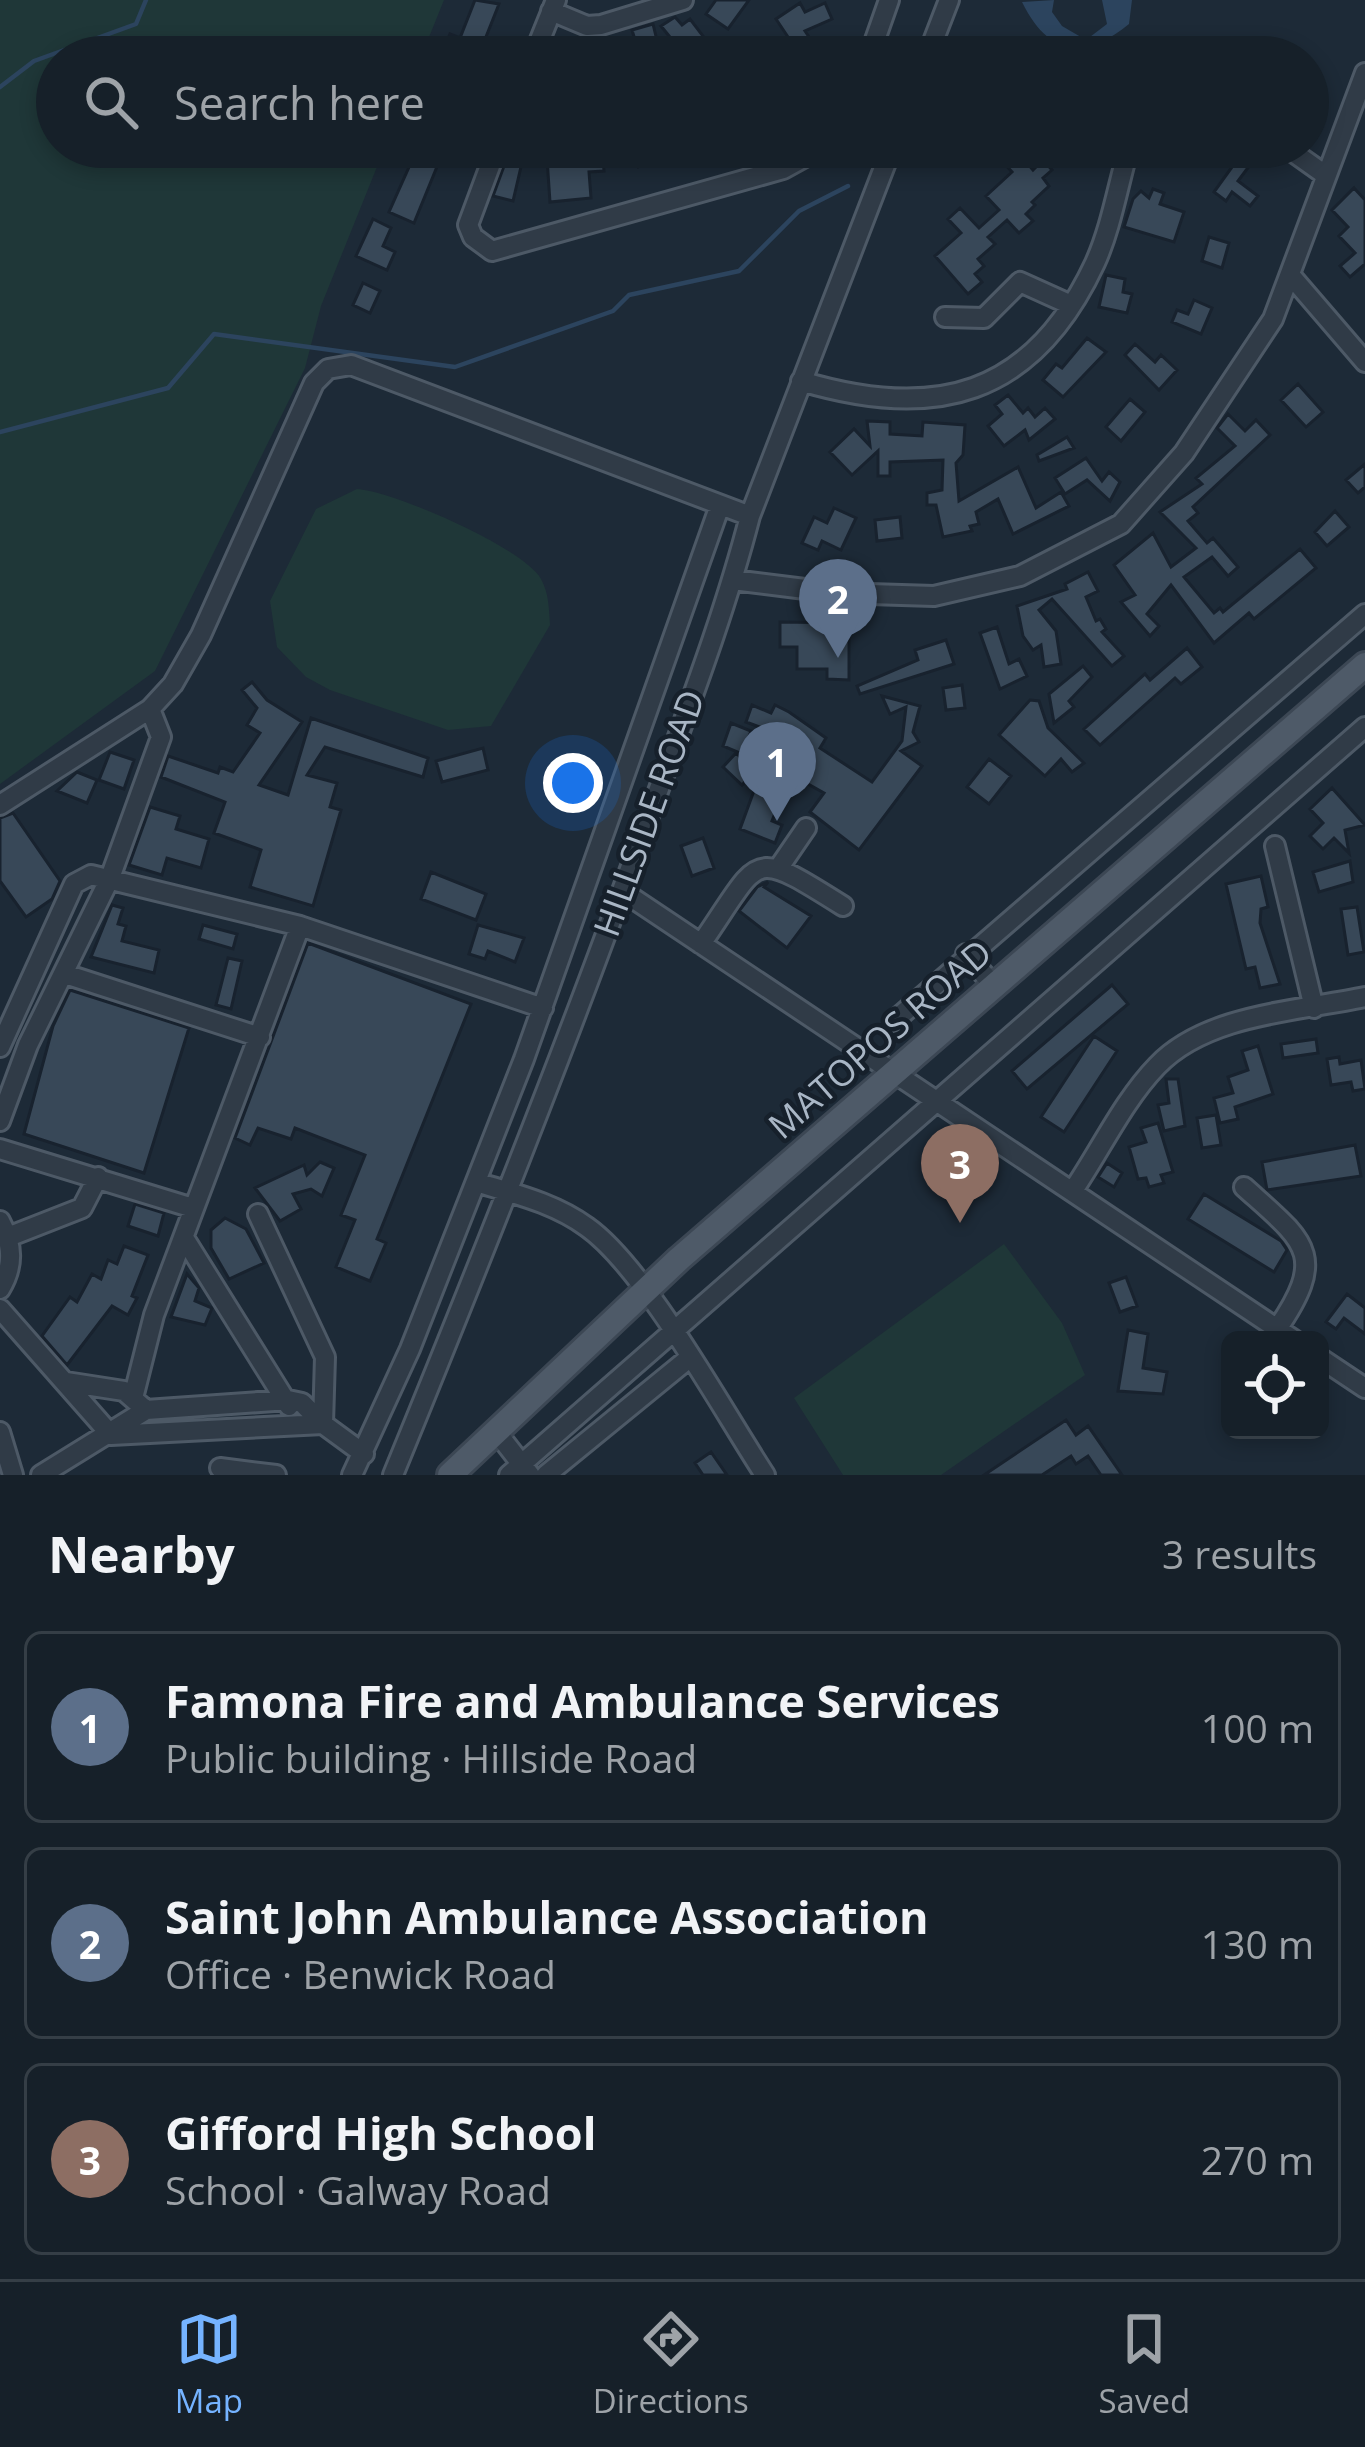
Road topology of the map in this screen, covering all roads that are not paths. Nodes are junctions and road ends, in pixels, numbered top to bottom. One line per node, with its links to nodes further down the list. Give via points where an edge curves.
1 (683, 0): 4 (street, via 587,26)
2 (889, 0): 6 (street)
3 (950, 0): 7 (street)
4 (554, 6): 5 (street)
5 (542, 36)
6 (876, 36)
7 (935, 36)
8 (1365, 73): 9 (street)
9 (1329, 163)
10 (488, 168): 11 (street, via 471,212 473,237 492,251)
11 (785, 168)
12 (884, 168): 21 (street, HILLSIDE ROAD)
13 (1124, 168): 18 (street, via 1097,259)
14 (1314, 168): 16 (street)
15 (1327, 168): 16 (street)
16 (1324, 175): 17 (street)
17 (1292, 277): 20 (street); 24 (street, via 1249,360 1184,453 1097,540 1020,576 934,596)
18 (1071, 305): 19 (street, via 1020,282 983,318); 21 (street, via 1010,369 954,397 886,402)
19 (946, 317)
20 (1365, 362)
21 (801, 381): 23 (street, HILLSIDE ROAD)
22 (719, 508): 23 (street); 27 (street, via 350,365 328,369 314,382 201,635); 42 (street)
23 (750, 516): 24 (street, HILLSIDE ROAD)
24 (733, 580): 34 (street, HILLSIDE ROAD)
25 (1365, 614): 38 (street)
26 (1365, 665): 40 (main road, MATOPOS ROAD)
27 (151, 709): 29 (street); 33 (street, via 161,737)
28 (1365, 728): 49 (street)
29 (0, 805)
30 (806, 828): 32 (street)
31 (1275, 846): 43 (street)
32 (781, 866): 35 (street); 37 (street, via 752,872)
33 (110, 878): 36 (street); 39 (street); 46 (street, via 91,875 74,884)
34 (622, 891): 37 (street); 56 (street, HILLSIDE ROAD)
35 (843, 907)
36 (300, 926): 42 (street); 45 (street)
37 (701, 944): 48 (street)
38 (966, 954): 40 (street); 44 (street)
39 (64, 974): 45 (street); 47 (street)
40 (994, 986): 48 (main road, MATOPOS ROAD)
41 (1365, 997): 43 (street)
42 (543, 1008): 53 (street)
43 (1314, 1008): 55 (street, via 1224,1027 1176,1049)
44 (894, 1021)
45 (260, 1036): 57 (street)
46 (2, 1038): 47 (street)
47 (28, 1045): 50 (street)
48 (892, 1072): 49 (street); 62 (main road, MATOPOS ROAD)
49 (938, 1099): 55 (street); 66 (street)
50 (0, 1121)
51 (0, 1149): 52 (street)
52 (98, 1178): 57 (street); 59 (street, via 82,1208)
53 (476, 1182): 56 (street); 78 (street)
54 (1244, 1186): 65 (street, via 1295,1233 1305,1260 1306,1285)
55 (1074, 1189): 64 (street)
56 (509, 1192): 62 (street, via 590,1229); 85 (street, HILLSIDE ROAD)
57 (193, 1208): 60 (street)
58 (258, 1214): 74 (street, via 325,1357)
59 (4, 1229): 61 (street, via 10,1271)
60 (186, 1241): 71 (street); 72 (street, via 154,1315)
61 (0, 1289)
62 (643, 1291): 66 (street); 75 (main road, MATOPOS ROAD)
63 (0, 1309): 69 (street)
64 (1281, 1331)
65 (1286, 1331)
66 (670, 1332): 67 (street); 80 (street)
67 (688, 1359): 87 (street); 88 (street)
68 (1329, 1364): 70 (street)
69 (66, 1382): 72 (street, via 114,1388); 77 (street)
70 (1365, 1388)
71 (288, 1400): 72 (street); 73 (street); 74 (street)
72 (139, 1404): 77 (street)
73 (291, 1422): 74 (street); 77 (street)
74 (323, 1424): 78 (street)
75 (495, 1430): 80 (street); 86 (main road, MATOPOS ROAD)
76 (0, 1432): 81 (street)
77 (111, 1435): 82 (street)
78 (364, 1454): 84 (street)
79 (220, 1468): 83 (street)
80 (520, 1472)
81 (13, 1475)
82 (41, 1475)
83 (276, 1475)
84 (352, 1475)
85 (393, 1475)
86 (449, 1475)
87 (547, 1475)
88 (765, 1475)

